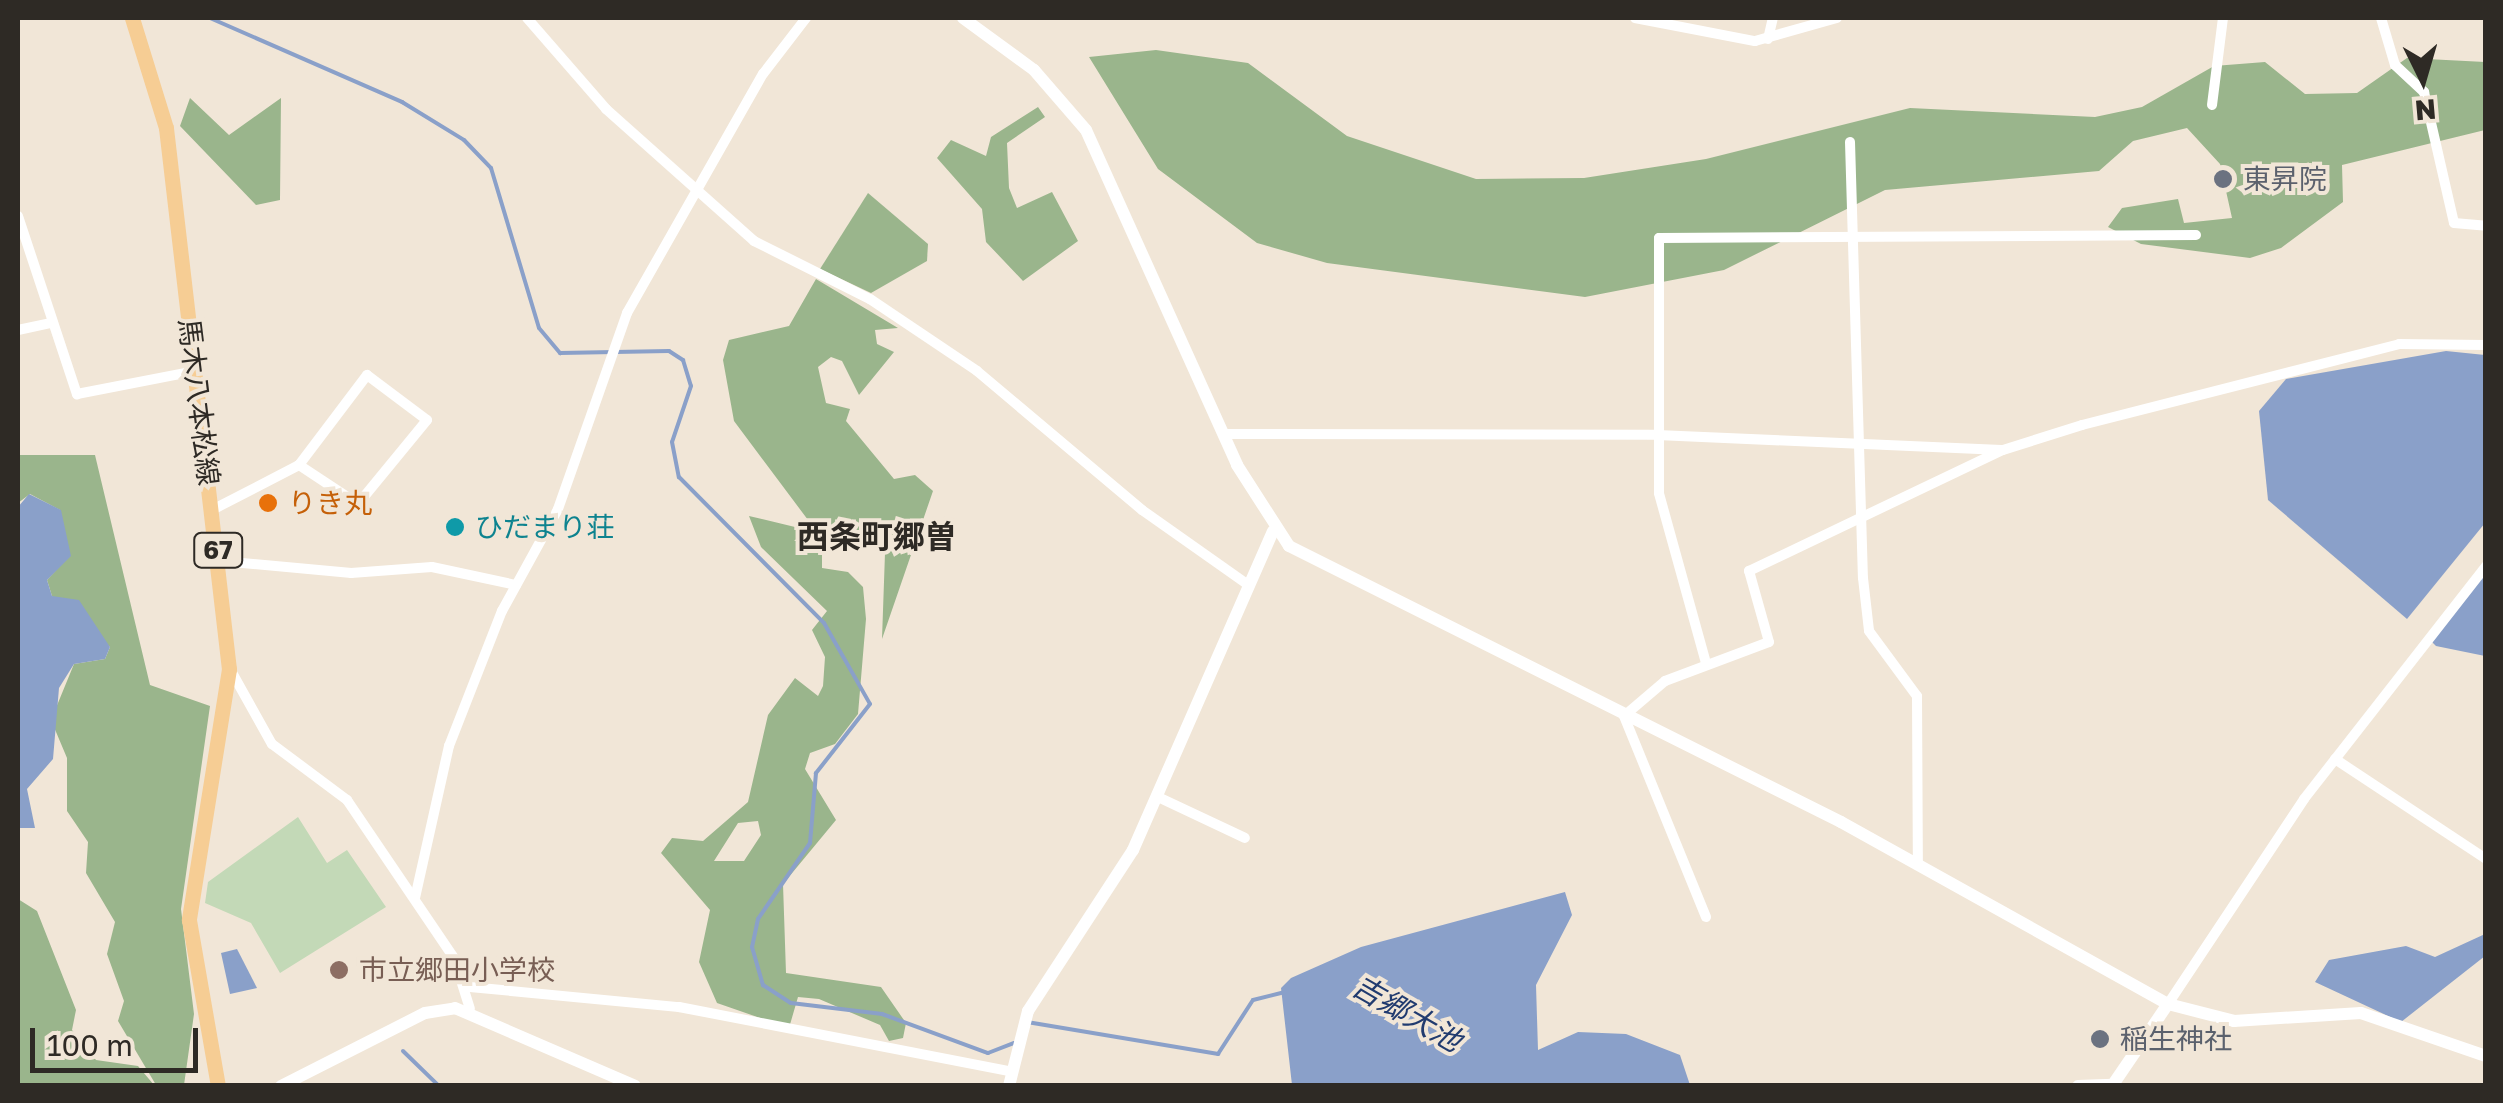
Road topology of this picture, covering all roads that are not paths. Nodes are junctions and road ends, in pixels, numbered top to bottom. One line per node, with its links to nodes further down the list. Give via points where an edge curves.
1 (132, 18): 21 (main road, 馬木八本松線 / 67, via 166,128)
2 (527, 18): 13 (street, via 606,108)
3 (806, 18): 13 (street, via 763,74)
4 (962, 18): 22 (street, via 1034,70 1086,130)
5 (1635, 18): 10 (street)
6 (1773, 18): 10 (street)
7 (1837, 18): 10 (street)
8 (2223, 18): 11 (street)
9 (2381, 18): 15 (street, via 2395,65 2424,92 2454,223)
10 (1768, 39)
11 (2212, 105)
12 (1850, 142): 17 (street)
13 (703, 188): 32 (street, via 754,241 870,300 977,372 1142,510); 33 (street, via 619,340 558,509)
14 (18, 216): 18 (street)
15 (2486, 226)
16 (2196, 235): 17 (street)
17 (1856, 238): 23 (street, via 1659,238); 24 (street)
18 (51, 324): 19 (street); 21 (street, via 77,394)
19 (18, 330)
20 (2486, 345): 25 (street, via 2399,344)
21 (194, 371): 27 (main road, 馬木八本松線 / 67)
22 (1224, 434): 23 (street); 29 (street)
23 (1657, 435): 24 (street); 34 (street, via 1666,541)
24 (1860, 442): 25 (street); 28 (street)
25 (2003, 450): 28 (street)
26 (299, 466): 26 (street, via 358,504 427,420 367,375); 27 (street)
27 (212, 510): 30 (main road, 馬木八本松線 / 67)
28 (1862, 520): 34 (street, via 1748,571 1770,642); 41 (street, via 1869,631 1917,696)
29 (1273, 531): 32 (street); 36 (street, via 1326,570)
30 (220, 562): 33 (street, via 351,572 432,567); 35 (main road, 馬木八本松線 / 67)
31 (2486, 566): 37 (street)
32 (1247, 584): 38 (street)
33 (516, 585): 42 (street, via 449,746)
34 (1706, 663): 36 (street, via 1665,681)
35 (230, 668): 42 (street, via 272,744 348,800); 50 (main road, 馬木八本松線 / 67, via 189,920)
36 (1624, 716): 41 (street); 43 (street)
37 (2336, 759): 40 (street); 45 (street)
38 (1158, 796): 39 (street); 48 (street, via 1028,1012)
39 (1245, 838)
40 (2486, 859)
41 (1918, 864): 45 (street)
42 (415, 898): 44 (street)
43 (1706, 917)
44 (470, 987): 46 (street); 48 (street, via 678,1007)
45 (2168, 1004): 47 (street, via 2234,1020 2361,1014); 49 (street)
46 (470, 1009): 51 (street, via 425,1013); 52 (street)
47 (2486, 1056)
48 (1011, 1079)
49 (2113, 1085): 53 (street)
50 (218, 1086)
51 (281, 1086)
52 (635, 1086)
53 (2078, 1086)

